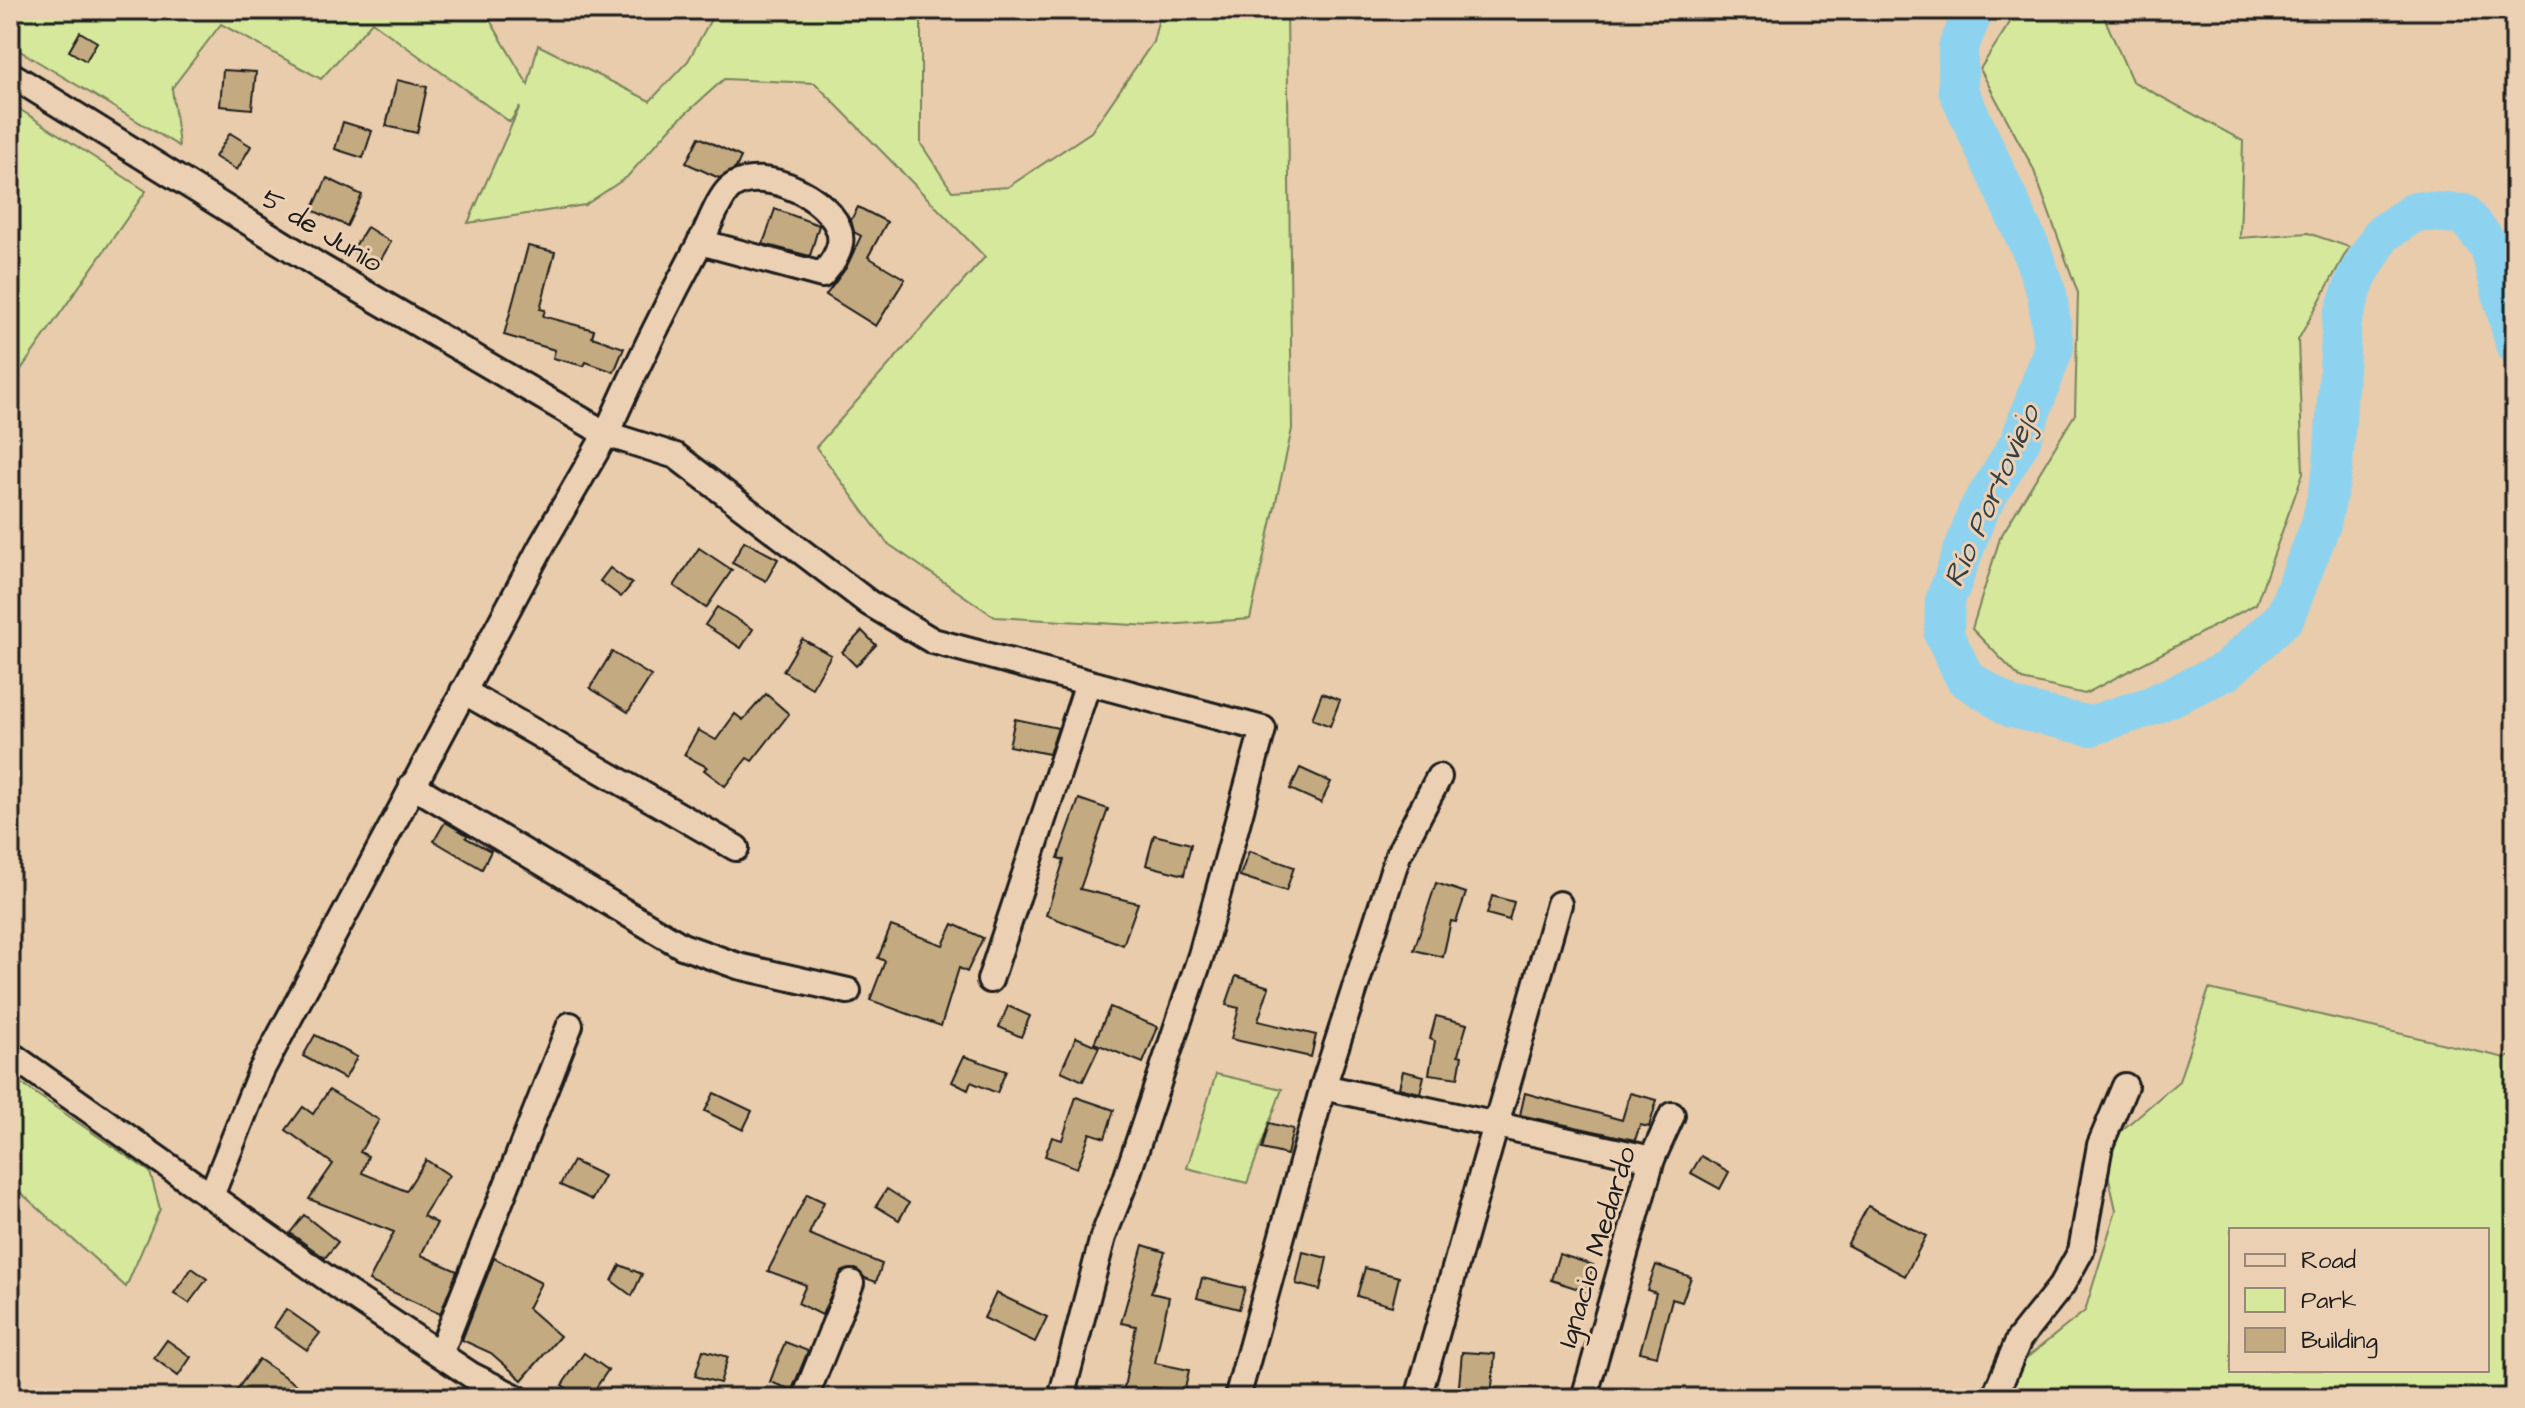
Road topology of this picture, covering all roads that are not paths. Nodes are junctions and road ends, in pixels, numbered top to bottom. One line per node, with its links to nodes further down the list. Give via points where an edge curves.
1 (10, 74): 3 (street, 5 de Junio, via 319,266)
2 (700, 242): 2 (street, via 729,189 756,178 795,186 834,220 841,241 822,275); 3 (street)
3 (606, 434): 4 (street, 5 de Junio, via 676,456 869,603 933,641); 5 (street)
4 (1088, 683): 10 (street); 24 (street, 5 de Junio, via 1263,729 1201,955 1103,1237)
5 (463, 691): 7 (street); 8 (street)
6 (1439, 777): 15 (street, via 1398,855)
7 (412, 785): 11 (street, via 682,946 738,966); 19 (street, via 261,1071)
8 (736, 848)
9 (1559, 904): 17 (street)
10 (990, 980)
11 (848, 991)
12 (570, 1025): 21 (street)
13 (10, 1054): 19 (street)
14 (2125, 1086): 28 (street, via 2100,1145 2081,1251 2062,1285 2019,1339)
15 (1323, 1087): 17 (street); 25 (street)
16 (1672, 1115): 18 (street, Ignacio Medardo)
17 (1498, 1127): 18 (street); 26 (street)
18 (1652, 1159): 27 (street, Ignacio Medardo)
19 (211, 1196): 21 (street)
20 (851, 1283): 23 (street)
21 (440, 1354): 22 (street)
22 (517, 1398)
23 (805, 1398)
24 (1061, 1398)
25 (1237, 1398)
26 (1418, 1398)
27 (1584, 1398)
28 (1994, 1398)

